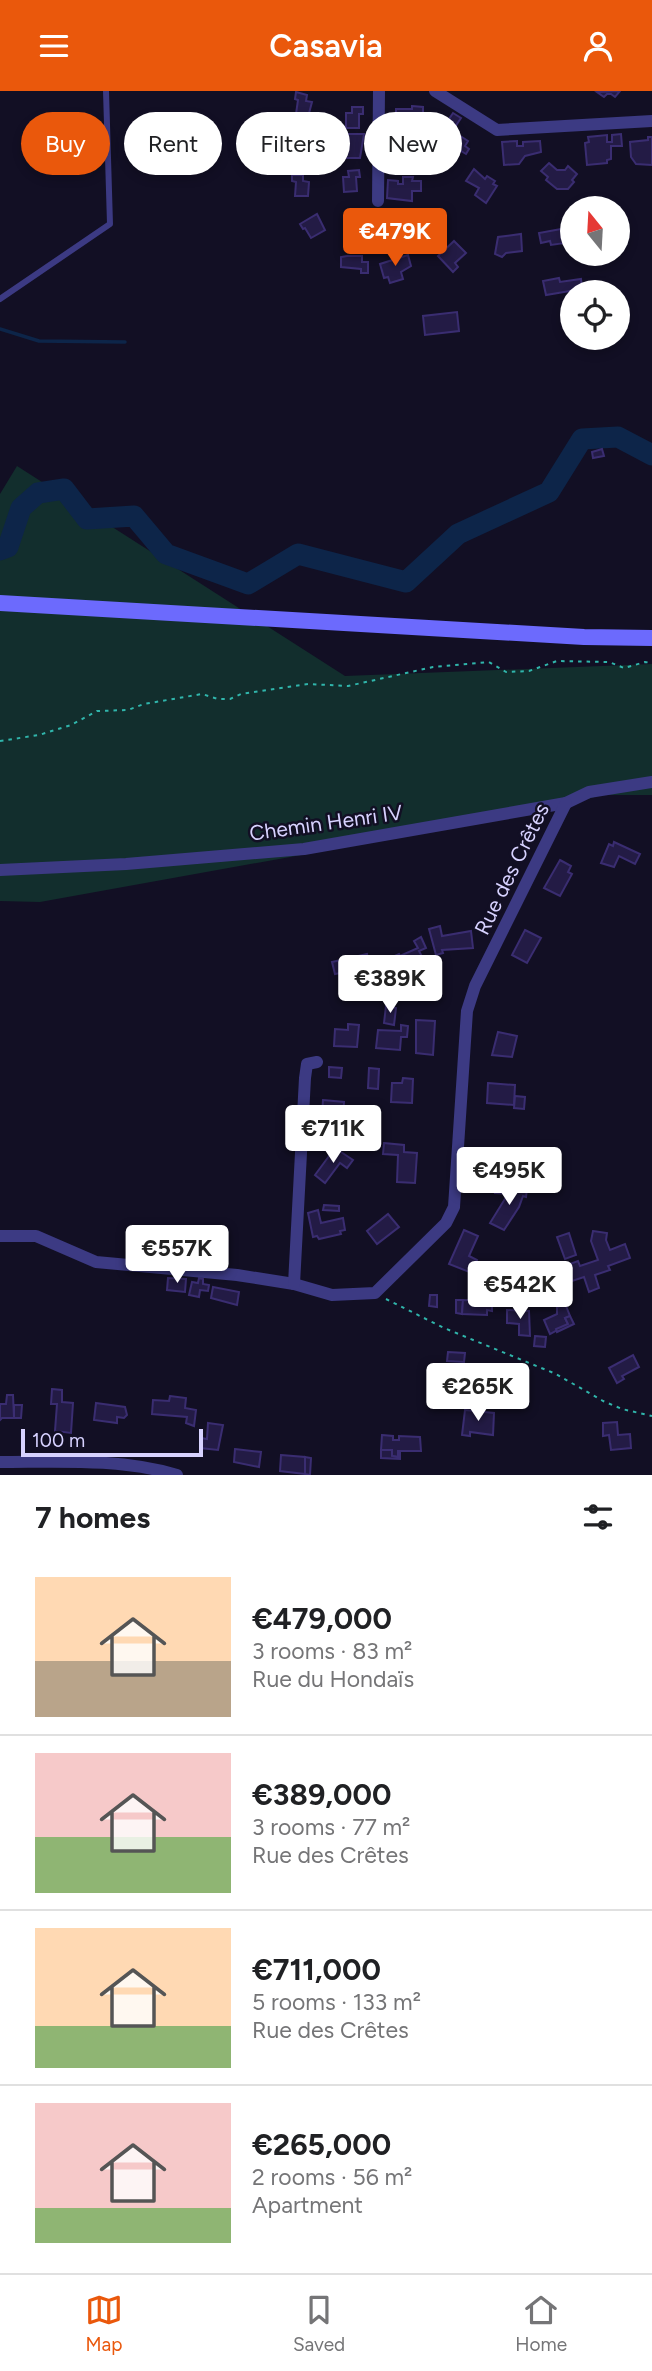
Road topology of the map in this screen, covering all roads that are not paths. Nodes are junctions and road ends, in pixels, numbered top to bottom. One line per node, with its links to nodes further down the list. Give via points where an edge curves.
1 (106, 91): 6 (lane, via 110,225)
2 (379, 91): 5 (street)
3 (435, 91): 4 (street, via 497,130)
4 (652, 121)
5 (378, 201)
6 (0, 299)
7 (0, 603): 8 (main road)
8 (584, 637): 9 (main road); 10 (main road)
9 (652, 638)
10 (652, 648)
11 (652, 782): 12 (street, Chemin Henri IV, via 589,792)
12 (566, 803): 13 (street, Chemin Henri IV, via 304,849); 16 (street, Rue des Crêtes, via 475,986 467,1011 454,1207 446,1223 375,1293 332,1295)
13 (0, 870)
14 (317, 1062): 16 (street, via 307,1064 304,1078)
15 (0, 1235): 16 (street, via 36,1236 96,1262)
16 (294, 1284)
17 (0, 1462): 18 (street, via 90,1462)
18 (177, 1475)

